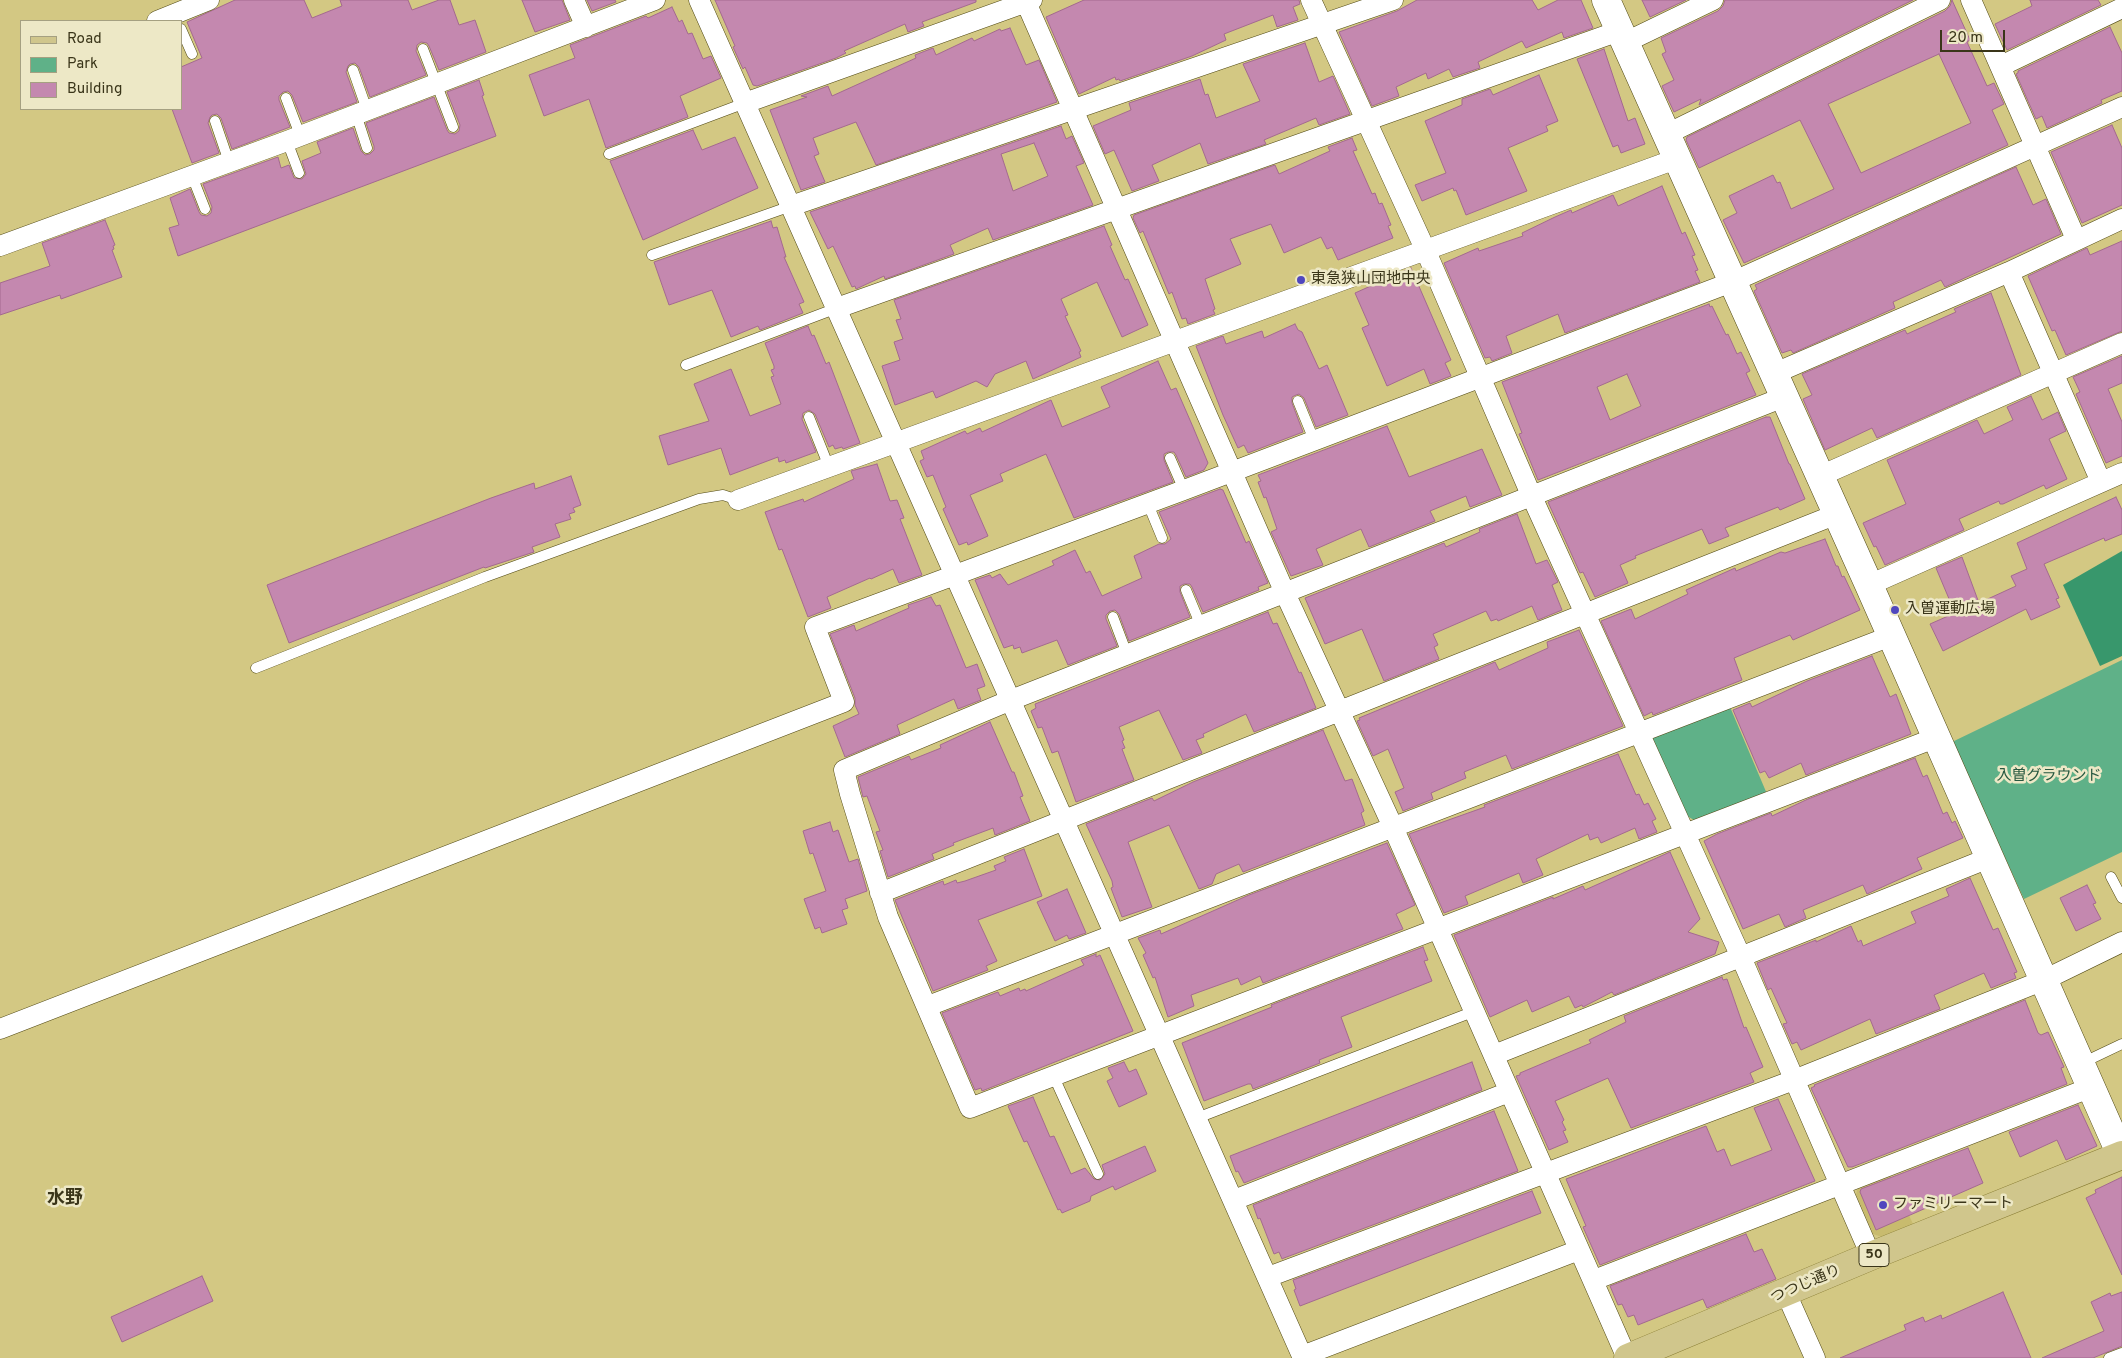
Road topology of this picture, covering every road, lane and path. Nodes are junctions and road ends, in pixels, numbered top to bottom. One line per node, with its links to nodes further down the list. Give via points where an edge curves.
1 (209, 0): 13 (street)
2 (574, 0): 15 (street)
3 (655, 0): 15 (street)
4 (700, 0): 24 (street)
5 (1310, 0): 14 (street)
6 (1392, 0): 14 (street)
7 (1606, 0): 17 (street)
8 (1713, 0): 17 (street)
9 (1940, 0): 33 (street)
10 (1971, 0): 20 (street)
11 (1028, 1): 24 (street); 26 (street)
12 (2122, 8): 20 (street)
13 (175, 20)
14 (1322, 25): 26 (street); 29 (street)
15 (586, 27): 22 (street)
16 (182, 37): 19 (lane)
17 (1622, 37): 29 (street); 33 (street)
18 (423, 49): 22 (lane)
19 (192, 54)
20 (2001, 66): 32 (street)
21 (353, 70): 27 (lane)
22 (436, 84): 27 (street); 30 (lane)
23 (286, 98): 31 (lane)
24 (745, 103): 35 (lane); 39 (street)
25 (2122, 107): 32 (street)
26 (1072, 109): 39 (street); 41 (street)
27 (362, 112): 31 (street); 34 (lane)
28 (215, 121): 36 (lane)
29 (1366, 122): 41 (street); 45 (street)
30 (453, 127)
31 (293, 138): 36 (street); 37 (lane)
32 (2035, 146): 43 (street); 48 (street)
33 (1671, 147): 45 (street); 48 (street)
34 (367, 148)
35 (609, 154)
36 (229, 162): 38 (street)
37 (299, 173)
38 (192, 176): 40 (lane); 44 (street)
39 (791, 206): 46 (lane); 49 (street)
40 (205, 209)
41 (1116, 210): 49 (street); 50 (street)
42 (2122, 219): 43 (street)
43 (2076, 239): 47 (street)
44 (0, 246)
45 (1425, 249): 50 (street); 54 (street)
46 (652, 255)
47 (2009, 272): 53 (street); 55 (street)
48 (1732, 282): 54 (street); 55 (street)
49 (837, 308): 52 (lane); 59 (street)
50 (1175, 340): 59 (street); 62 (street)
51 (2122, 343): 53 (street)
52 (686, 365)
53 (2053, 374): 64 (street); 65 (street)
54 (1481, 376): 58 (street); 67 (street)
55 (1779, 386): 64 (street); 67 (street)
56 (1298, 400): 58 (lane)
57 (809, 417): 61 (lane)
58 (1314, 440): 62 (street)
59 (896, 442): 61 (street); 72 (street)
60 (1170, 458): 66 (lane)
61 (829, 467): 68 (street)
62 (1232, 472): 66 (street); 75 (street)
63 (2122, 473): 65 (street)
64 (1820, 476): 70 (street)
65 (2101, 482): 73 (street)
66 (1184, 490): 69 (street)
67 (1532, 497): 75 (street); 76 (street)
68 (738, 500): 81 (lane, via 724,495 699,499 485,577)
69 (1148, 504): 71 (lane); 72 (street)
70 (1837, 514): 73 (street); 76 (street)
71 (1162, 538)
72 (955, 576): 82 (street); 100 (street, via 815,627 844,702)
73 (1869, 585): 79 (street)
74 (1186, 590): 78 (lane)
75 (1285, 593): 78 (street); 83 (street)
76 (1585, 615): 83 (street); 84 (street)
77 (1112, 617): 80 (lane)
78 (1201, 626): 80 (street)
79 (1891, 636): 84 (street); 85 (street)
80 (1127, 654): 82 (street)
81 (256, 668)
82 (1011, 700): 86 (street); 91 (street, via 844,770)
83 (1341, 710): 86 (street); 87 (street)
84 (1638, 734): 87 (street); 88 (street)
85 (1935, 738): 88 (street); 89 (street)
86 (1064, 820): 91 (street); 94 (street)
87 (1393, 827): 93 (street); 94 (street)
88 (1685, 834): 93 (street); 96 (street)
89 (1989, 858): 96 (street); 97 (street)
90 (2111, 877): 92 (lane)
91 (880, 892): 98 (street)
92 (2122, 898)
93 (1438, 930): 99 (street); 101 (street)
94 (1115, 934): 98 (street); 101 (street)
95 (2122, 942): 97 (street)
96 (1741, 957): 103 (street); 106 (street)
97 (2044, 980): 104 (street); 106 (street)
98 (928, 1006): 105 (street, via 970,1108)
99 (1475, 1011): 103 (street); 108 (lane)
100 (0, 1029)
101 (1160, 1036): 105 (street); 108 (street)
102 (2122, 1044): 104 (lane)
103 (1494, 1055): 107 (street)
104 (2087, 1075): 109 (street); 112 (street)
105 (1054, 1077): 111 (lane)
106 (1794, 1080): 110 (street); 112 (street)
107 (1510, 1092): 110 (street); 113 (street)
108 (1197, 1118): 113 (street)
109 (2122, 1155): 115 (main road, つつじ通り / 50)
110 (1546, 1172): 114 (street); 116 (street)
111 (1098, 1174)
112 (1840, 1185): 115 (street); 117 (street)
113 (1234, 1200): 116 (street)
114 (1579, 1250): 117 (street); 120 (street)
115 (1871, 1256): 118 (main road, つつじ通り / 50)
116 (1268, 1277): 120 (street)
117 (1594, 1280): 121 (street)
118 (1786, 1293): 121 (main road, つつじ通り / 50); 122 (street)
119 (2122, 1352): 123 (lane)
120 (1303, 1357)
121 (1628, 1358)
122 (1815, 1358)
123 (2109, 1358)

